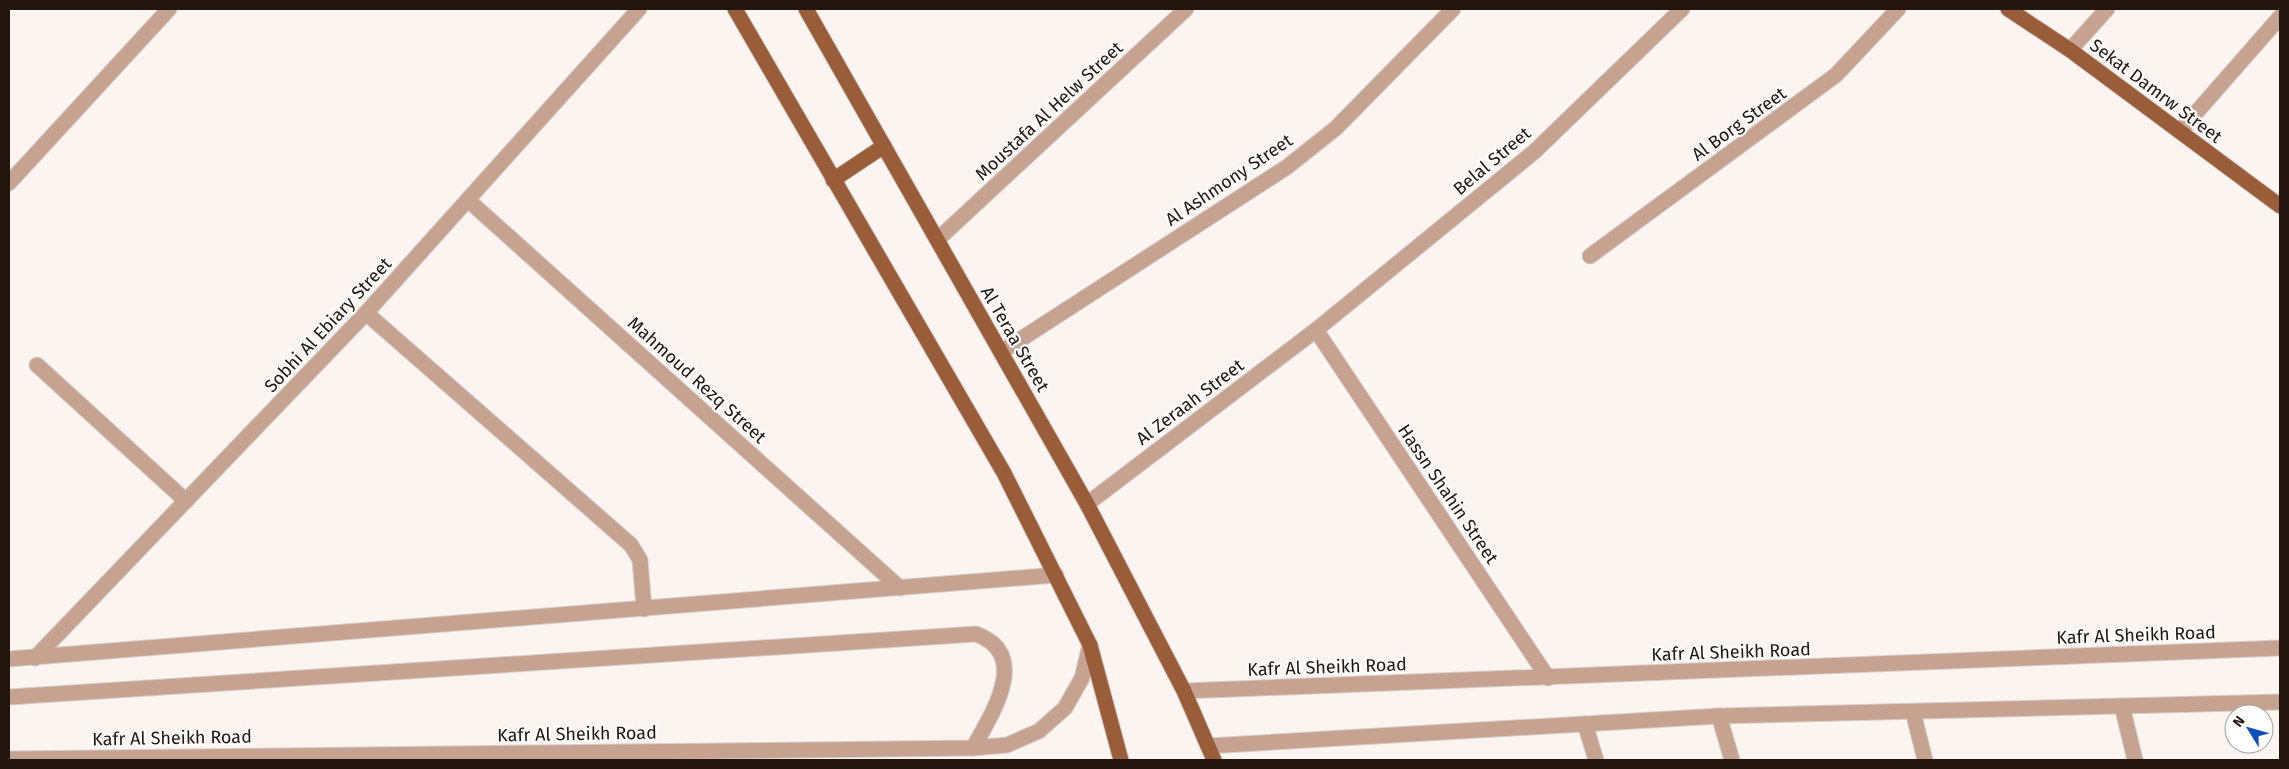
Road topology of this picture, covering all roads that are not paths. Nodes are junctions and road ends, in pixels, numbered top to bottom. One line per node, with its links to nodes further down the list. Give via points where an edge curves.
1 (170, 9): 16 (street)
2 (639, 9): 17 (street, Sobhi Al Ebiary Street)
3 (735, 9): 15 (main road)
4 (806, 9): 14 (main road, Al Teraa Street)
5 (1186, 9): 19 (street, Moustafa Al Helw Street)
6 (1453, 9): 23 (street, Al Ashmony Street, via 1336,128 1287,167)
7 (1682, 9): 22 (street, Belal Street, via 1534,152)
8 (1898, 9): 20 (street, Al Borg Street, via 1836,75)
9 (2008, 9): 12 (main road, Sekat Damrw Street)
10 (2107, 9): 12 (street)
11 (2280, 17): 13 (street)
12 (2070, 50): 13 (main road, Sekat Damrw Street)
13 (2180, 131): 18 (main road, Sekat Damrw Street)
14 (884, 146): 15 (main road); 19 (main road, Al Teraa Street)
15 (832, 180): 27 (main road, via 1004,473)
16 (9, 183)
17 (468, 200): 21 (street, Sobhi Al Ebiary Street); 28 (street, Mahmoud Rezq Street)
18 (2280, 206)
19 (937, 240): 23 (main road, Al Teraa Street)
20 (1590, 256)
21 (366, 313): 25 (street, Sobhi Al Ebiary Street); 29 (street, via 631,544 640,560)
22 (1316, 330): 26 (street, Al Zeraah Street); 34 (street, Hassn Shahin Street)
23 (1001, 352): 26 (main road, Al Teraa Street)
24 (37, 365): 25 (street)
25 (186, 501): 32 (street, Sobhi Al Ebiary Street)
26 (1087, 504): 35 (main road, Al Teraa Street)
27 (1056, 575): 28 (street); 30 (main road)
28 (900, 588): 29 (street)
29 (644, 609): 32 (street)
30 (1090, 645): 42 (street, Kafr Al Sheikh Road, via 1082,678 1065,708 1052,720 1039,731 1007,745); 45 (main road)
31 (2280, 648): 34 (street, Kafr Al Sheikh Road)
32 (35, 658): 33 (street)
33 (9, 659)
34 (1548, 678): 35 (street, Kafr Al Sheikh Road)
35 (1184, 691): 43 (main road, Al Teraa Street)
36 (9, 697): 42 (street, via 976,634 996,647 1003,665 1004,687)
37 (2280, 702): 38 (street)
38 (2122, 706): 39 (street); 49 (street)
39 (1913, 712): 40 (street); 48 (street)
40 (1719, 716): 41 (street); 47 (street)
41 (1585, 724): 43 (street); 46 (street)
42 (973, 748): 44 (street, Kafr Al Sheikh Road)
43 (1211, 753)
44 (9, 759)
45 (1121, 760)
46 (1596, 760)
47 (1732, 760)
48 (1925, 760)
49 (2135, 760)

